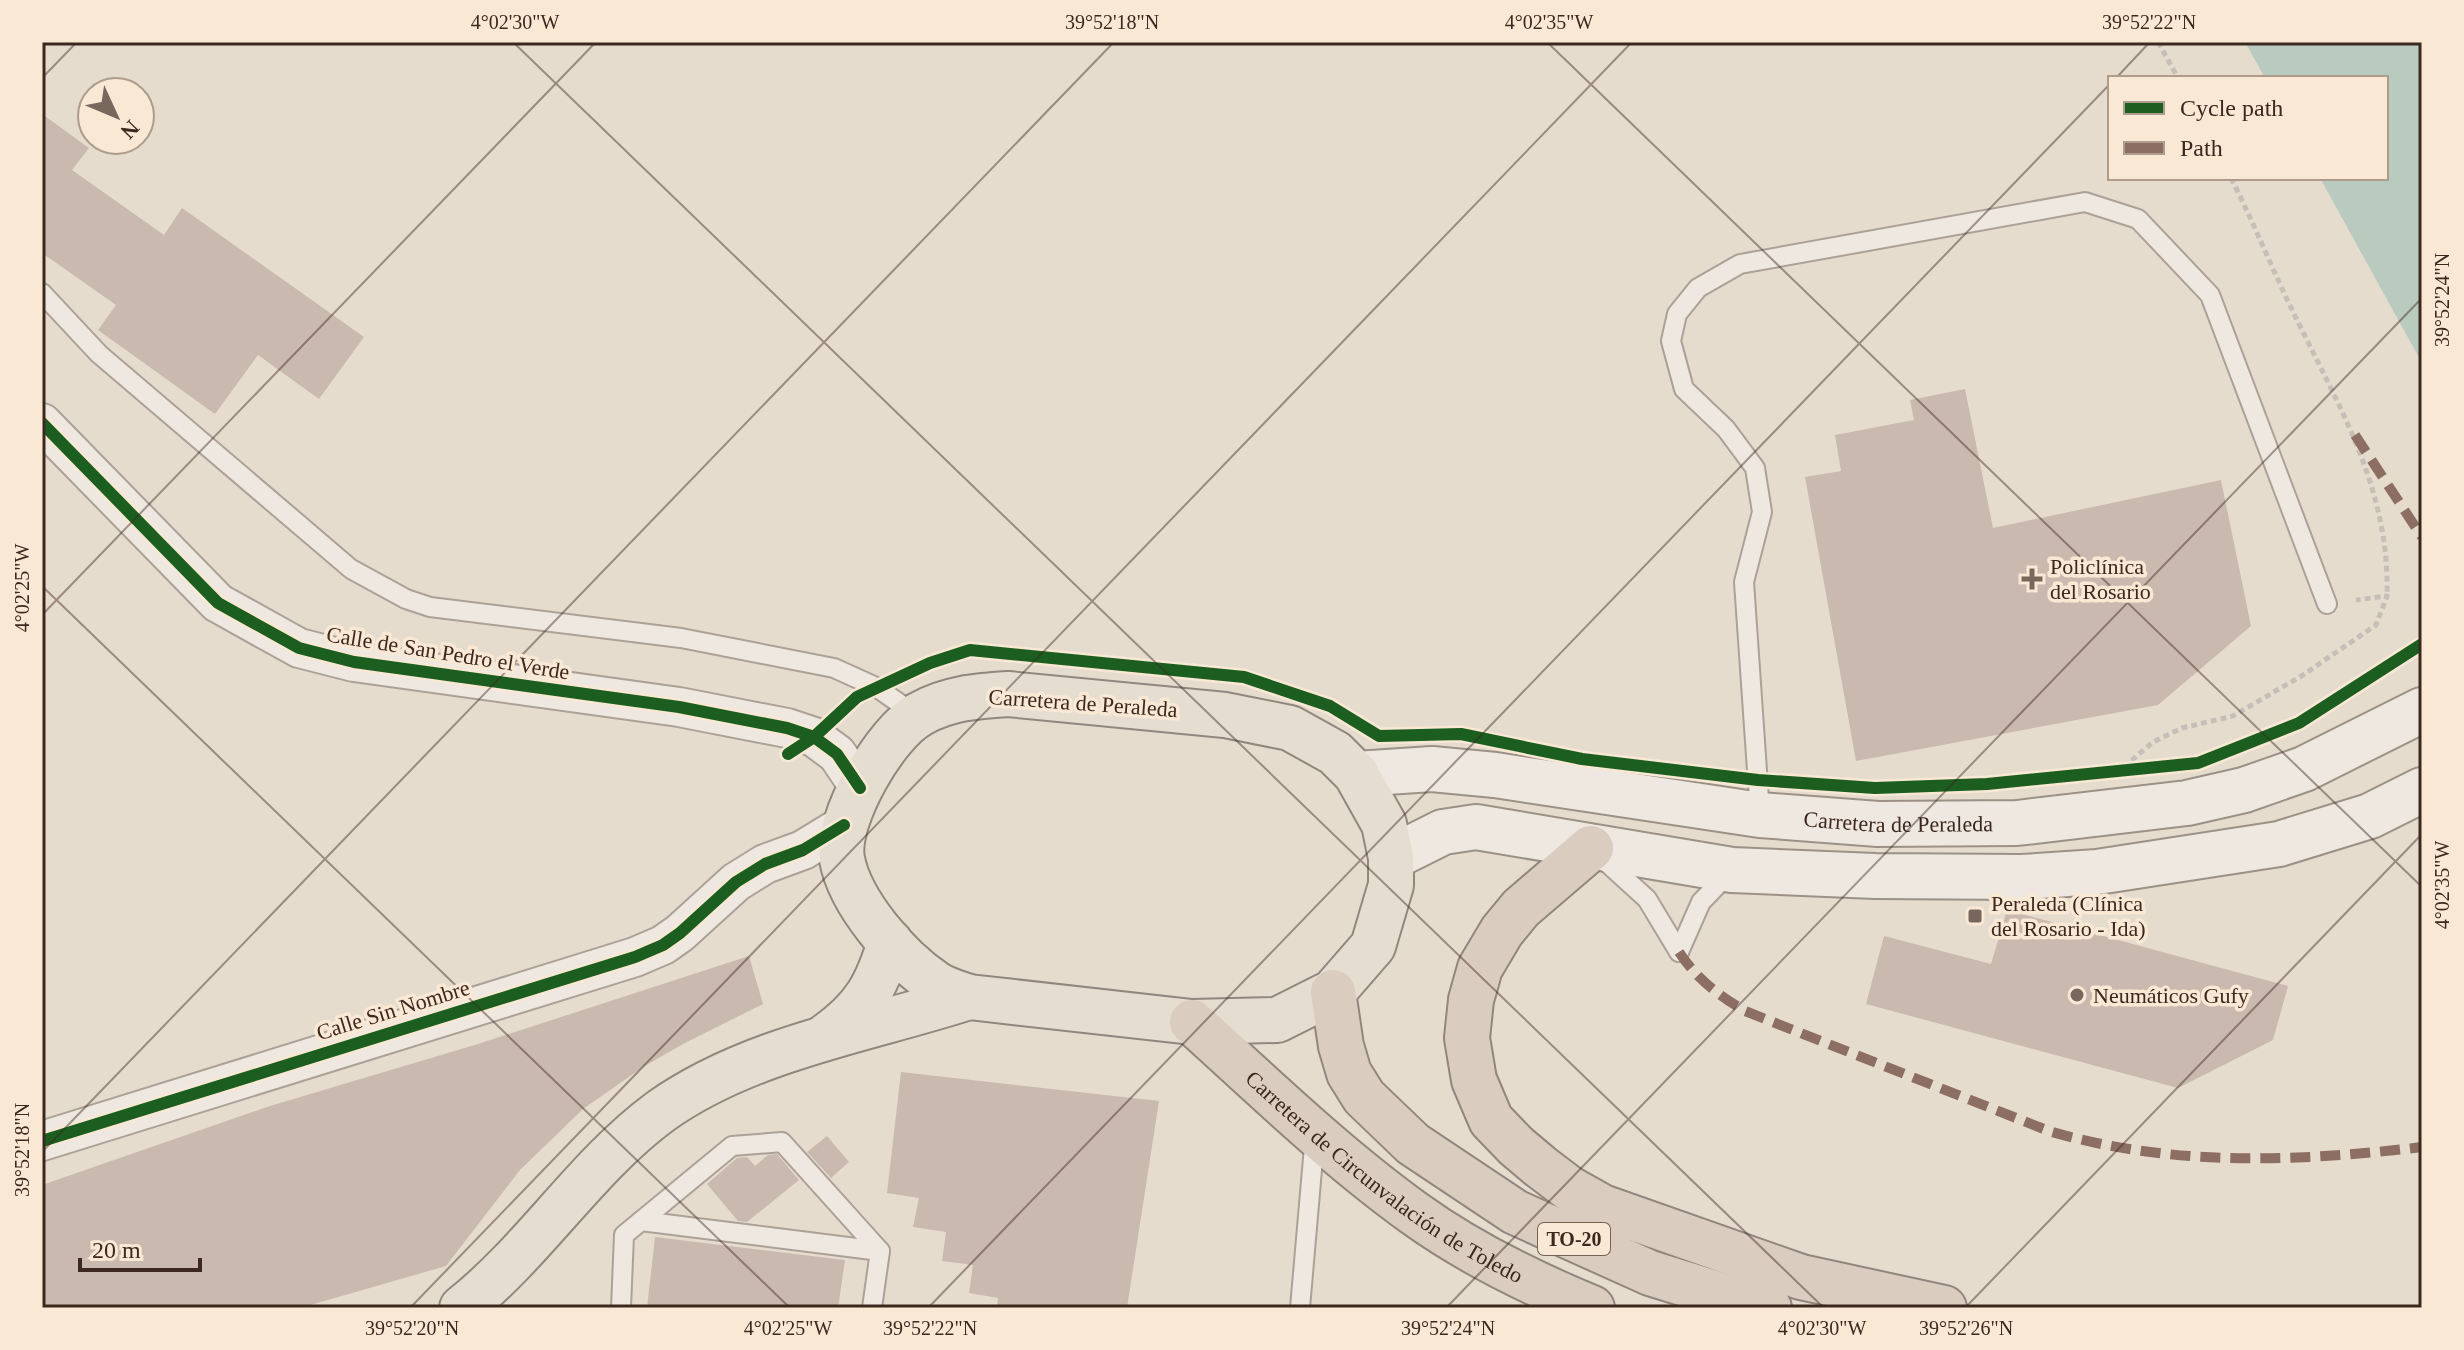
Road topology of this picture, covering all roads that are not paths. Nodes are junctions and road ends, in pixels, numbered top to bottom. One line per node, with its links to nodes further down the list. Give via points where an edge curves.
1 (42, 293): 5 (lane, via 99,354 351,569 406,599 430,607 681,638 834,668 876,687)
2 (42, 423): 8 (street, Calle de San Pedro el Verde, via 218,603 299,648 354,662 679,707 787,728 814,737 837,754)
3 (2327, 604): 9 (lane, via 2210,295 2138,219 2085,202 1740,264 1698,288 1677,314 1671,341 1684,389 1726,429 1755,468 1762,512 1744,582)
4 (2415, 714): 9 (main road, Carretera de Peraleda, via 2304,769 2187,803 2017,823 1878,824)
5 (916, 715): 6 (main road, Carretera de Peraleda, via 944,702 1008,694 1225,715 1290,728 1335,753); 8 (main road, Carretera de Peraleda, via 879,757)
6 (1356, 774): 9 (main road, Carretera de Peraleda, via 1432,769 1495,775); 11 (main road, Carretera de Peraleda, via 1384,824)
7 (2422, 790): 12 (main road, via 2370,816 2279,844 2097,872 1951,878)
8 (852, 807): 13 (main road, Carretera de Peraleda, via 842,858 854,894); 19 (street, Calle Sin Nombre, via 803,850 736,882 680,933 635,957)
9 (1760, 815)
10 (1591, 848): 11 (main road, via 1476,827 1443,832); 12 (main road); 12 (lane, via 1647,899 1679,952 1701,902); 30 (highway, via 1521,908 1480,968 1467,1038 1474,1080 1491,1120 1541,1167 1602,1207 1801,1277)
11 (1391, 858): 14 (main road, Carretera de Peraleda, via 1391,885 1373,946)
12 (1732, 870)
13 (890, 942): 15 (main road, Carretera de Peraleda, via 938,985); 17 (main road, Carretera de Peraleda, via 868,999)
14 (1333, 992): 16 (main road, Carretera de Peraleda, via 1277,1020); 29 (highway, Carretera de Circunvalación de Toledo / TO-20, via 1349,1073 1364,1097 1413,1144 1515,1212 1650,1273)
15 (969, 997): 16 (main road, Carretera de Peraleda); 17 (main road, Carretera de Peraleda)
16 (1192, 1022): 18 (highway, Carretera de Circunvalación de Toledo / TO-20)
17 (821, 1040): 21 (main road, Carretera de Peraleda, via 724,1076 663,1110 582,1183)
18 (1315, 1132): 27 (lane); 28 (highway, Carretera de Circunvalación de Toledo / TO-20, via 1417,1215 1505,1268)
19 (42, 1141)
20 (641, 1221): 22 (lane); 22 (lane, via 732,1146 782,1142); 25 (lane, via 624,1235)
21 (548, 1225): 23 (main road, Carretera de Peraleda); 24 (main road, Carretera de Peraleda, via 523,1275)
22 (880, 1251): 26 (lane)
23 (462, 1308)
24 (514, 1308)
25 (621, 1308)
26 (872, 1308)
27 (1300, 1308)
28 (1592, 1308)
29 (1769, 1308)
30 (1944, 1308)

